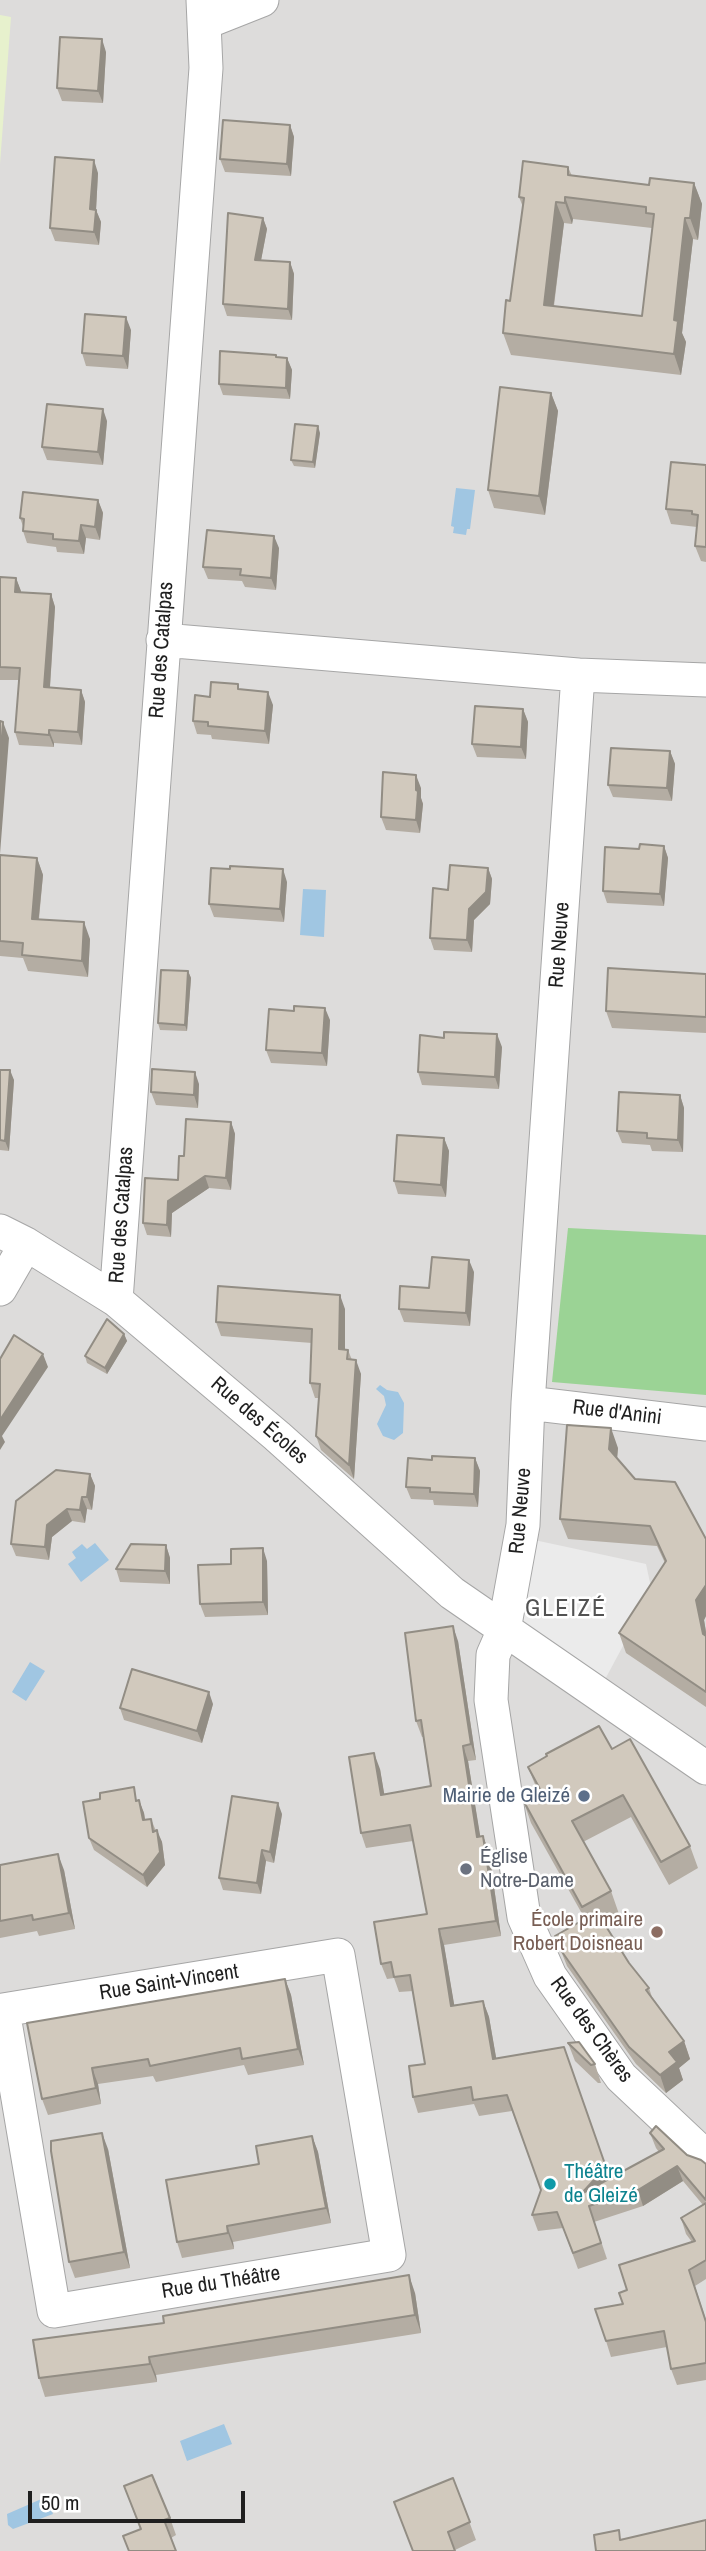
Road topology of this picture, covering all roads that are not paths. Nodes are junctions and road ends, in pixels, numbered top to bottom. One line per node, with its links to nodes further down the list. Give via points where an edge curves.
1 (261, 0): 2 (street)
2 (204, 12): 3 (street, Rue des Catalpas, via 206,68)
3 (163, 640): 4 (street); 8 (street, Rue des Catalpas)
4 (578, 675): 5 (street); 9 (street, Rue Neuve)
5 (706, 680)
6 (13, 1237): 7 (street); 8 (street, Rue des Écoles)
7 (0, 1289)
8 (116, 1300): 11 (street, Rue des Écoles, via 452,1593)
9 (528, 1403): 10 (street, Rue d'Anini); 11 (street, Rue Neuve, via 523,1525)
10 (706, 1424)
11 (504, 1630): 12 (street, Rue des Écoles); 15 (street, Rue des Chères, via 493,1655 491,1700 524,1917 550,1976 621,2077)
12 (706, 1768)
13 (338, 1955): 14 (street, Rue Saint-Vincent); 14 (street, Rue du Théâtre, via 389,2255 54,2311)
14 (1, 2010)
15 (706, 2157)

